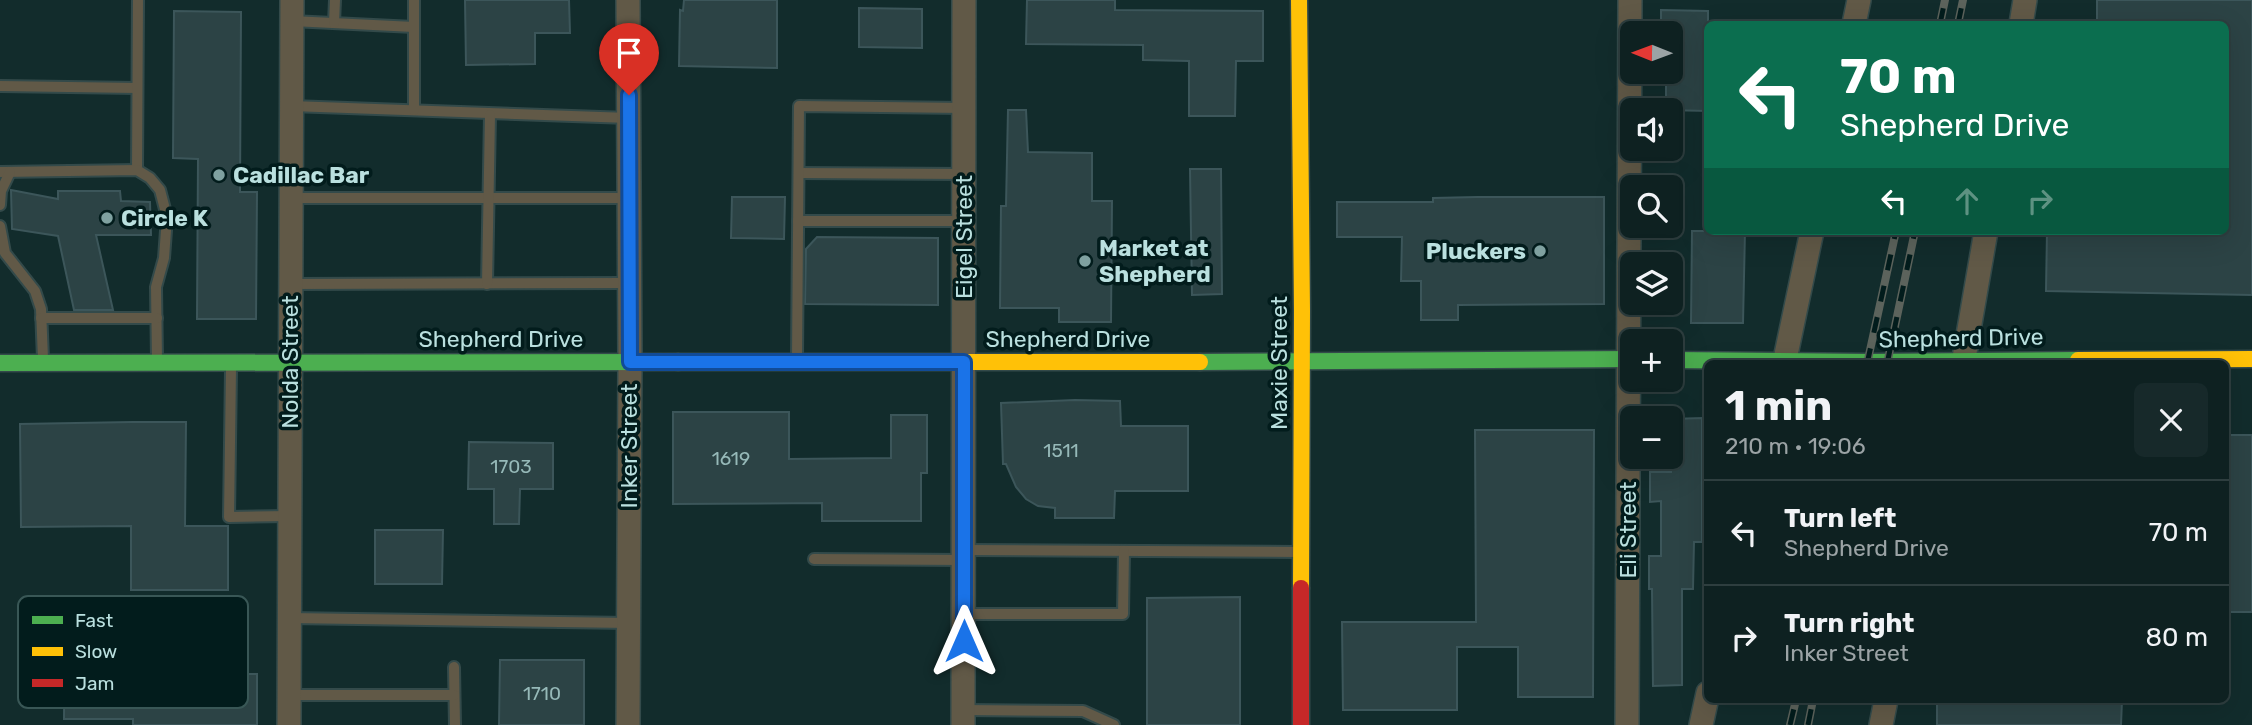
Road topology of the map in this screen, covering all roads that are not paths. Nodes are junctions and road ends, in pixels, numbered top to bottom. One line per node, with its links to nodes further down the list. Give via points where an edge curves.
1 (138, 0): 16 (lane)
2 (335, 0): 13 (lane)
3 (414, 0): 14 (lane)
4 (628, 0): 21 (street, Inker Street)
5 (964, 0): 18 (street, Eigel Street)
6 (1299, 0): 48 (main road, Maxie Street)
7 (1630, 0): 41 (street, Eli Street)
8 (1859, 0): 11 (street)
9 (2025, 0): 12 (street)
10 (292, 11): 13 (lane); 17 (street, Nolda Street)
11 (1855, 21)
12 (2022, 21)
13 (334, 23): 14 (lane)
14 (414, 27): 19 (lane)
15 (0, 86): 16 (lane)
16 (137, 88): 22 (lane)
17 (291, 106): 19 (lane); 26 (street, Nolda Street)
18 (965, 108): 24 (lane, via 799,106); 25 (street, Eigel Street)
19 (414, 110): 20 (lane)
20 (490, 115): 21 (lane); 27 (lane)
21 (629, 118): 28 (street, Inker Street)
22 (137, 170): 23 (lane); 40 (lane, via 160,190 167,217 156,287)
23 (5, 172): 29 (lane)
24 (799, 173): 25 (lane); 30 (lane)
25 (964, 174): 31 (street, Eigel Street)
26 (290, 198): 27 (lane); 37 (street, Nolda Street)
27 (488, 198): 28 (lane); 38 (lane)
28 (629, 198): 36 (street, Inker Street)
29 (0, 205)
30 (798, 221): 31 (lane); 55 (lane)
31 (964, 221): 56 (street, Eigel Street)
32 (0, 226): 35 (lane)
33 (1811, 235): 45 (street)
34 (1985, 235): 46 (street)
35 (3, 253): 39 (lane, via 35,291)
36 (629, 283): 38 (lane); 54 (street, Inker Street)
37 (290, 284): 38 (lane); 53 (street, Nolda Street)
38 (487, 284)
39 (41, 318): 40 (lane); 50 (lane)
40 (157, 318): 51 (lane)
41 (1631, 329)
42 (1620, 359): 48 (main road, Shepherd Drive)
43 (2252, 359): 47 (main road, Shepherd Drive)
44 (1683, 360): 49 (main road, Shepherd Drive)
45 (1785, 360)
46 (1963, 360)
47 (2156, 360)
48 (1302, 361): 56 (main road, Shepherd Drive); 61 (main road, Maxie Street)
49 (1704, 361)
50 (43, 362): 51 (main road, Shepherd Drive); 57 (main road, Shepherd Drive)
51 (157, 362): 52 (main road, Shepherd Drive)
52 (231, 362): 53 (main road, Shepherd Drive); 59 (lane, via 229,517)
53 (290, 362): 54 (main road, Shepherd Drive); 59 (street, Nolda Street)
54 (630, 362): 55 (main road, Shepherd Drive); 66 (street, Inker Street)
55 (797, 362): 56 (main road, Shepherd Drive)
56 (964, 362): 62 (street, Eigel Street)
57 (0, 363)
58 (1631, 392): 78 (street, Eli Street)
59 (289, 516): 65 (street, Nolda Street)
60 (1124, 551): 61 (lane); 62 (lane); 64 (lane, via 1123,614)
61 (1302, 552): 77 (main road, Maxie Street)
62 (964, 555): 63 (lane); 64 (street, Eigel Street)
63 (814, 559)
64 (964, 614): 72 (street, Eigel Street)
65 (289, 618): 66 (lane); 68 (street, Nolda Street)
66 (629, 623): 75 (street, Inker Street)
67 (454, 667): 69 (lane)
68 (289, 695): 69 (lane); 73 (street, Nolda Street)
69 (454, 695): 74 (lane)
70 (1706, 703): 79 (street)
71 (1885, 703): 80 (street)
72 (963, 717): 76 (lane, via 1083,711)
73 (289, 725)
74 (454, 725)
75 (628, 725)
76 (1114, 725)
77 (1301, 725)
78 (1628, 725)
79 (1700, 725)
80 (1881, 725)

